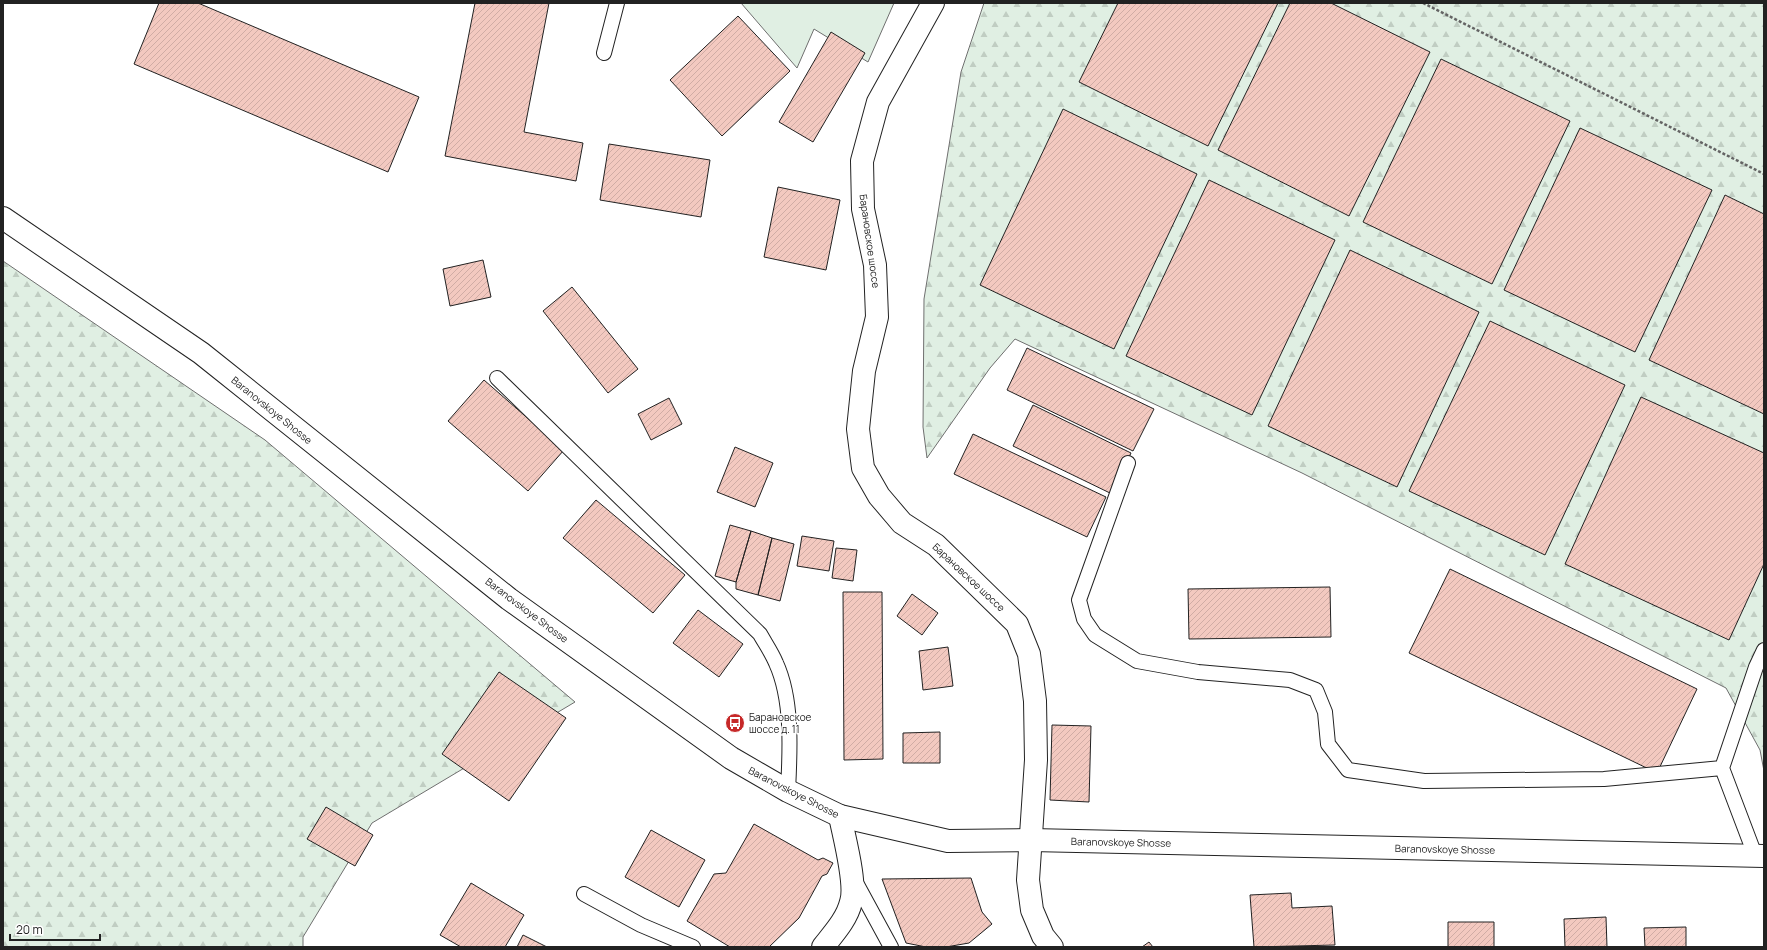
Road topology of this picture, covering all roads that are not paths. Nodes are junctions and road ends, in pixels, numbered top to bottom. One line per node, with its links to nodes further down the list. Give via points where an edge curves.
1 (617, 3): 3 (lane)
2 (933, 3): 11 (main road, Барановское шоссе, via 878,102 862,161 863,209 875,265 877,317 864,371 858,429 863,468 879,496 902,523 936,545 1017,624 1029,654 1035,701 1036,760)
3 (604, 53)
4 (3, 218): 9 (main road, Baranovskoye Shosse, via 201,353 509,599 731,758)
5 (497, 378): 9 (lane, via 760,634 777,664 786,695 790,745)
6 (1128, 463): 8 (lane, via 1079,600 1084,619 1096,635 1137,661 1198,672 1290,680 1316,690 1325,712 1328,744 1348,770 1424,782 1604,779)
7 (1764, 650): 8 (lane)
8 (1722, 768): 12 (lane)
9 (788, 791): 10 (main road, Baranovskoye Shosse)
10 (840, 816): 11 (main road, Baranovskoye Shosse, via 948,841); 13 (main road)
11 (1031, 840): 12 (main road, Baranovskoye Shosse); 18 (main road, Барановское шоссе, via 1028,880 1032,910 1043,936)
12 (1759, 855)
13 (851, 873): 16 (main road, via 852,902 844,920); 17 (lane)
14 (584, 894): 15 (lane, via 641,925)
15 (693, 947)
16 (823, 947)
17 (891, 947)
18 (1052, 947)

